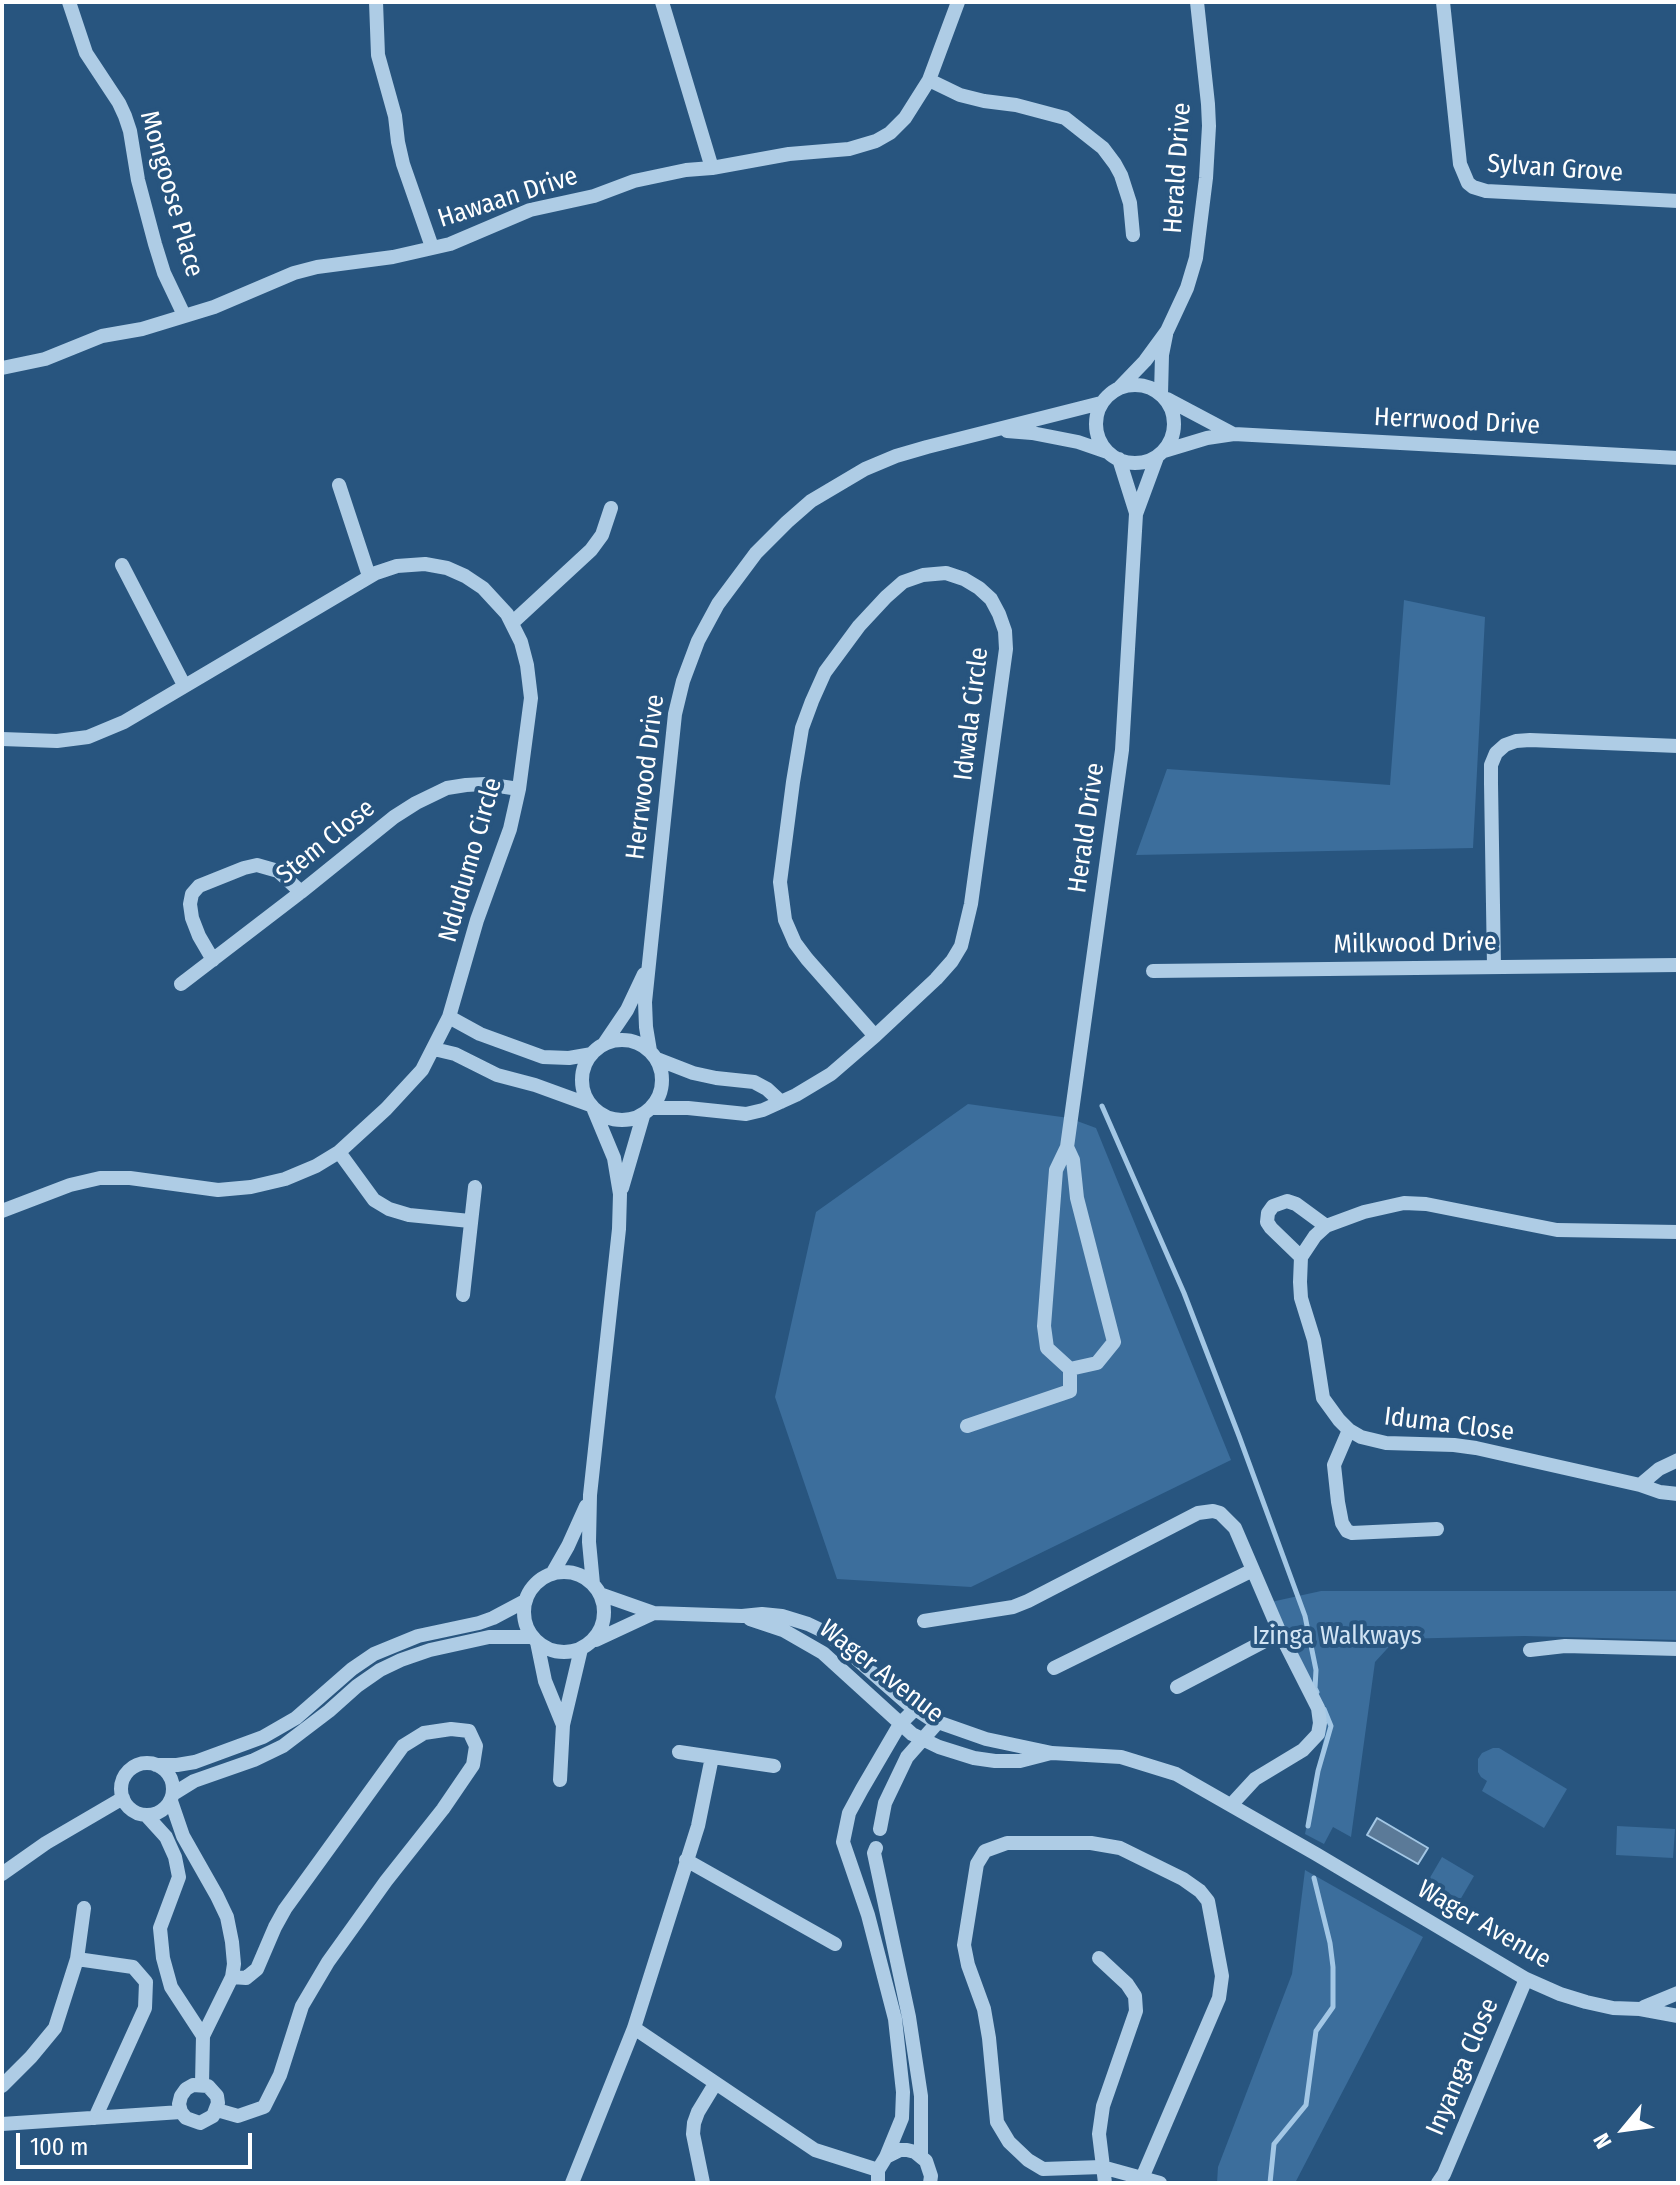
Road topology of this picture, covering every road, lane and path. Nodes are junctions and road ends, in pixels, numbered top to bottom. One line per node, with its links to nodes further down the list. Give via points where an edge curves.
1 (69, 2): 12 (street, Mongoose Place, via 86,53 125,116 155,244)
2 (376, 2): 11 (street, via 378,55 403,164)
3 (662, 2): 8 (street)
4 (958, 2): 7 (street, Hawaan Drive)
5 (1197, 2): 13 (street, Herald Drive, via 1208,104 1206,178 1196,258)
6 (1443, 2): 9 (street, Sylvan Grove, via 1460,164 1468,183 1486,191)
7 (929, 80): 8 (street, Hawaan Drive, via 905,118 876,141); 10 (street, via 960,95 1065,118 1115,164 1130,203)
8 (712, 168): 11 (street, Hawaan Drive, via 634,181 530,210)
9 (1678, 201)
10 (1133, 235)
11 (432, 247): 12 (street, Hawaan Drive, via 317,267)
12 (184, 315): 14 (street, Hawaan Drive)
13 (1167, 331): 15 (street, Herald Drive); 16 (street, Herald Drive)
14 (2, 368)
15 (1120, 387): 16 (street, via 1143,385); 17 (street)
16 (1163, 396): 19 (street, Herrwood Drive); 20 (street, via 1175,419 1171,441)
17 (1101, 403): 18 (street, Herrwood Drive); 21 (street, via 1096,429)
18 (995, 430): 21 (street, Herrwood Drive, via 1078,442); 36 (street, Herrwood Drive, via 896,456 838,484 803,508 756,553 718,604 693,654 675,714)
19 (1234, 434): 20 (street, Herrwood Drive); 22 (street, Herrwood Drive)
20 (1160, 454): 21 (street, via 1131,463); 25 (street, Herald Drive)
21 (1113, 456): 25 (street, Herald Drive)
22 (1678, 458)
23 (339, 485): 27 (street)
24 (611, 508): 28 (street, via 591,550)
25 (1136, 514): 49 (street, Herald Drive, via 1122,750)
26 (122, 565): 29 (street)
27 (369, 576): 28 (street, Ndudumo Circle, via 397,566 447,568 483,588); 29 (street, Ndudumo Circle)
28 (512, 623): 32 (street, Ndudumo Circle, via 527,665 531,698)
29 (184, 685): 30 (street, Ndudumo Circle, via 88,737)
30 (2, 739)
31 (1678, 746): 37 (street, via 1530,740 1505,745 1496,753 1491,765)
32 (519, 789): 33 (street, Stem Close, via 466,785 431,794); 40 (street, Ndudumo Circle)
33 (301, 892): 34 (street, Stem Close); 34 (street, via 278,871 257,865 199,886 192,894 192,918)
34 (213, 960): 39 (street, Stem Close)
35 (1678, 965): 37 (street, Milkwood Drive)
36 (648, 967): 42 (street, Herrwood Drive); 45 (street, Herrwood Drive, via 646,1027)
37 (1494, 967): 38 (street, Milkwood Drive)
38 (1153, 971)
39 (181, 984)
40 (449, 1017): 43 (street, Ndudumo Circle); 44 (street, via 543,1057)
41 (875, 1036): 41 (street, Idwala Circle, via 952,961 971,904 1006,649 991,599 946,573 903,582 859,626 825,672 812,701 795,769 780,882 785,920 807,959); 46 (street, Idwala Circle, via 831,1074)
42 (604, 1044): 44 (street); 45 (street, via 637,1042)
43 (434, 1049): 47 (street); 50 (street, Ndudumo Circle, via 407,1087)
44 (592, 1054): 47 (street, via 582,1085)
45 (654, 1055): 46 (street, via 693,1073 754,1082); 48 (street, via 663,1084)
46 (781, 1102): 48 (street, Idwala Circle, via 746,1114 688,1108)
47 (592, 1107): 48 (street, via 618,1121); 52 (street, via 614,1158)
48 (648, 1112): 52 (street)
49 (1067, 1147): 59 (street, Herald Drive, via 1056,1170 1044,1326 1047,1348); 59 (street, Herald Drive, via 1114,1342 1097,1363)
50 (339, 1152): 53 (street, Ndudumo Circle, via 285,1179 251,1187 218,1190 100,1178); 54 (street, via 374,1200 389,1209)
51 (475, 1187): 54 (street)
52 (620, 1194): 65 (street)
53 (2, 1211)
54 (470, 1221): 58 (street)
55 (1326, 1226): 56 (street, via 1404,1203 1557,1230); 57 (street); 57 (street, via 1296,1204 1273,1206 1267,1222)
56 (1676, 1230)
57 (1301, 1257): 61 (street, Iduma Close, via 1301,1298 1323,1398)
58 (463, 1295)
59 (1070, 1369): 60 (street, via 1070,1391)
60 (967, 1426)
61 (1349, 1430): 63 (street, Iduma Close, via 1386,1443 1476,1448); 66 (street, via 1334,1465 1347,1531)
62 (1678, 1460): 63 (street)
63 (1640, 1485): 64 (street, Iduma Close)
64 (1678, 1494)
65 (590, 1495): 68 (street); 69 (street)
66 (1437, 1529)
67 (1253, 1570): 73 (street, via 1228,1519 1207,1511 1028,1601); 74 (street); 79 (street)
68 (552, 1574): 69 (street, via 574,1573); 70 (street, via 531,1589)
69 (596, 1589): 71 (street); 76 (street, via 604,1619)
70 (525, 1601): 75 (street, via 526,1626); 89 (street, via 479,1623 418,1636 374,1654 296,1718 263,1737 195,1762)
71 (654, 1613): 72 (street); 76 (street)
72 (742, 1616): 81 (street, Wager Avenue, via 782,1616 827,1633); 83 (street, Wager Avenue, via 783,1630 823,1653)
73 (924, 1621)
74 (1280, 1633): 80 (street); 94 (street, via 1318,1708 1318,1734 1303,1750 1255,1779)
75 (534, 1640): 76 (street, via 558,1653); 84 (street); 93 (street, via 489,1637 401,1660 357,1686 283,1746 194,1781)
76 (586, 1646): 84 (street)
77 (1678, 1649): 78 (street)
78 (1530, 1650)
79 (1054, 1668)
80 (1177, 1687)
81 (915, 1709): 82 (street, Wager Avenue); 83 (street)
82 (938, 1722): 85 (street); 87 (street, Wager Avenue)
83 (900, 1724): 85 (street, Wager Avenue); 120 (street, via 849,1813 843,1842 895,2019 902,2118)
84 (563, 1725): 91 (street)
85 (923, 1740): 87 (street, Wager Avenue, via 995,1761); 96 (street, via 907,1757 885,1803)
86 (679, 1752): 88 (street)
87 (1052, 1753): 94 (street, Wager Avenue, via 1101,1754 1145,1763)
88 (712, 1757): 90 (street); 98 (street)
89 (156, 1765): 92 (street, via 142,1764 129,1771 122,1784); 93 (street, via 172,1780)
90 (774, 1766)
91 (560, 1780)
92 (123, 1798): 95 (street, via 132,1810); 99 (street)
93 (172, 1798): 95 (street, via 160,1812); 104 (street, via 183,1836 227,1917)
94 (1231, 1805): 105 (street, Wager Avenue)
95 (146, 1815): 110 (street, via 166,1837 179,1877 160,1928 163,1958 171,1987)
96 (880, 1829)
97 (876, 1848): 118 (street, via 921,2096)
98 (686, 1860): 101 (street); 109 (street)
99 (2, 1874)
100 (84, 1908): 103 (street)
101 (835, 1944)
102 (1099, 1958): 119 (street, via 1127,1984 1136,2011 1103,2106)
103 (77, 1959): 113 (street, via 55,2028); 116 (street, via 133,1967 146,1982 145,2008)
104 (232, 1977): 110 (street); 114 (street, via 246,1978 257,1969 285,1909 403,1746 424,1733 469,1731 476,1746 473,1765 328,1962 302,2006 264,2107 238,2116)
105 (1526, 1979): 107 (street, Wager Avenue, via 1586,2002); 122 (street, Inyanga Close)
106 (1678, 1993): 107 (street)
107 (1640, 2009): 108 (street, Wager Avenue)
108 (1678, 2016)
109 (634, 2028): 112 (street); 123 (street)
110 (203, 2036): 111 (street)
111 (202, 2084): 114 (street, via 217,2096); 115 (street, via 186,2089)
112 (715, 2084): 120 (street, via 815,2150); 124 (street, via 694,2123)
113 (2, 2086)
114 (217, 2110): 115 (street, via 200,2123)
115 (181, 2112): 116 (street)
116 (95, 2118): 117 (street)
117 (2, 2124)
118 (921, 2156): 120 (street, via 900,2150); 125 (street)
119 (1102, 2167): 121 (street); 121 (street, via 1043,2169 1009,2142 997,2122 984,2009 964,1945 977,1864 985,1851 1007,1843 1120,1848 1183,1879 1208,1901 1222,1976 1219,1998); 126 (street)
120 (881, 2170)
121 (1142, 2178): 127 (street)
122 (1441, 2178)
123 (572, 2183)
124 (703, 2183)
125 (930, 2183)
126 (1105, 2183)
127 (1160, 2183)

